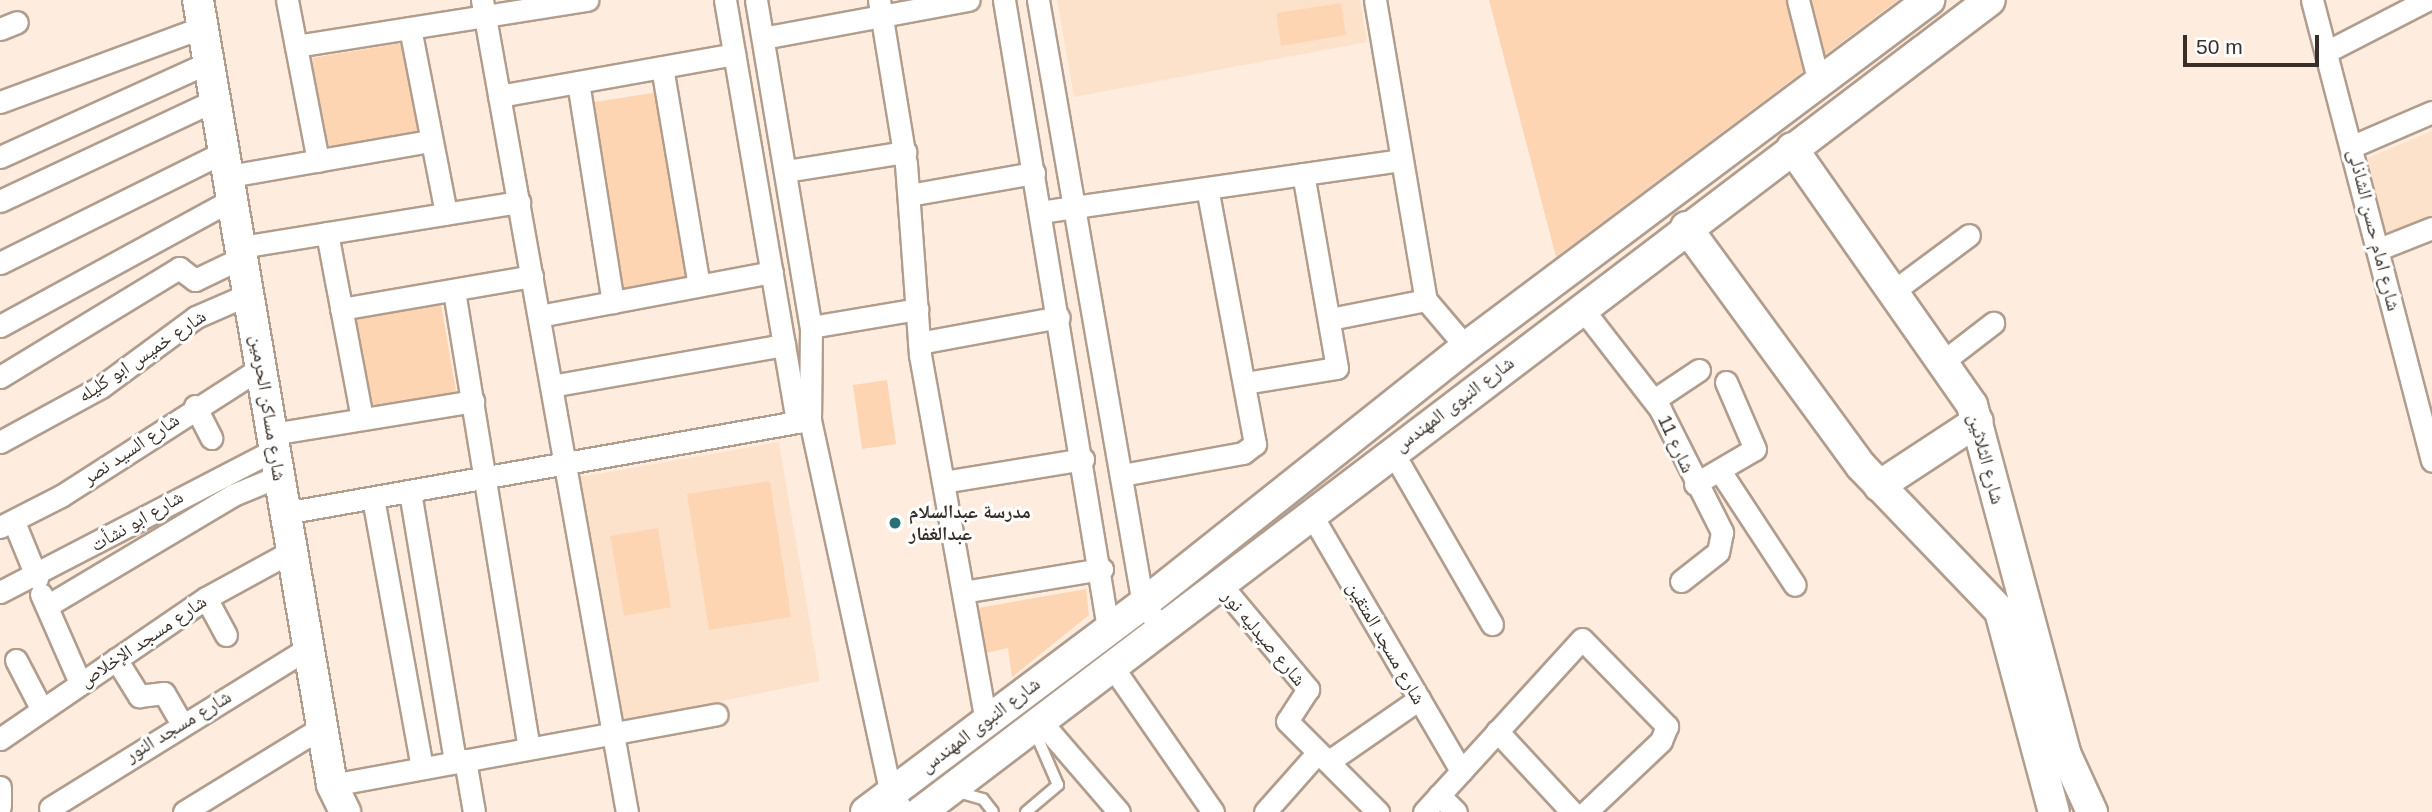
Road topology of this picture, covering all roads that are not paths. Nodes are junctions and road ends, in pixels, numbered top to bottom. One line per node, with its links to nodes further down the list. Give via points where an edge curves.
1 (287, 0): 19 (street)
2 (586, 0): 14 (street)
3 (725, 0): 21 (street)
4 (756, 0): 18 (street)
5 (969, 0): 15 (street)
6 (1004, 0): 38 (street)
7 (1038, 0): 45 (street)
8 (1375, 0): 35 (street)
9 (1798, 0): 25 (street)
10 (1929, 0): 25 (street, شارع النبوى المهندس)
11 (1990, 0): 32 (street, شارع النبوى المهندس)
12 (2312, 0): 20 (street, شارع امام حسن الشاذلى)
13 (2427, 0): 20 (street)
14 (484, 8): 17 (street); 26 (street)
15 (880, 8): 18 (street); 33 (street)
16 (200, 13): 22 (street, شارع مساكن الحرمين); 27 (street)
17 (410, 28): 19 (street); 30 (street)
18 (763, 37): 37 (street)
19 (296, 46): 36 (street)
20 (2328, 51): 31 (street, شارع امام حسن الشاذلى)
21 (734, 54): 23 (street); 56 (street)
22 (209, 62): 28 (street, شارع مساكن الحرمين); 34 (street)
23 (662, 67): 24 (street); 58 (street)
24 (578, 82): 26 (street); 63 (street)
25 (1819, 83): 46 (street, شارع النبوى المهندس)
26 (499, 96): 44 (street)
27 (1, 100)
28 (216, 100): 40 (street, شارع مساكن الحرمين); 43 (street)
29 (2432, 112): 31 (street)
30 (430, 141): 36 (street); 48 (street)
31 (2353, 146): 53 (street, شارع امام حسن الشاذلى)
32 (1793, 148): 50 (street, شارع النبوى المهندس); 59 (street, شارع الثلاثين)
33 (905, 152): 37 (street); 42 (street)
34 (0, 157)
35 (1401, 160): 39 (street); 62 (street)
36 (318, 161): 40 (street)
37 (786, 172): 72 (street)
38 (1034, 173): 42 (street); 47 (street)
39 (1303, 174): 41 (street); 69 (street)
40 (229, 176): 54 (street, شارع مساكن الحرمين); 55 (street); 71 (street)
41 (1207, 188): 45 (street); 81 (street)
42 (909, 195): 66 (street)
43 (0, 201)
44 (519, 202): 48 (street); 57 (street)
45 (1073, 207): 47 (street); 97 (street)
46 (1654, 209): 50 (street, شارع الثلاثين); 75 (street, شارع النبوى المهندس)
47 (1041, 212): 68 (street)
48 (446, 214): 51 (street)
49 (2432, 228): 53 (street)
50 (1681, 231): 64 (street, شارع النبوى المهندس); 101 (street, شارع الثلاثين)
51 (327, 233): 54 (street); 65 (street)
52 (1969, 235): 59 (street)
53 (2379, 249): 94 (street, شارع امام حسن الشاذلى)
54 (242, 252): 61 (street, شارع مساكن الحرمين); 79 (street, via 195,280 179,268)
55 (0, 262)
56 (772, 272): 58 (street); 74 (street)
57 (531, 276): 60 (street); 67 (street)
58 (699, 285): 63 (street)
59 (1895, 290): 76 (street, شارع الثلاثين)
60 (454, 291): 65 (street); 84 (street)
61 (249, 294): 77 (street, شارع مساكن الحرمين); 90 (street, شارع خميس ابو كليله, via 196,317 101,387)
62 (1426, 300): 69 (street); 75 (street)
63 (613, 302): 67 (street)
64 (1581, 307): 83 (street, شارع 11); 91 (street, شارع النبوى المهندس)
65 (341, 309): 86 (street)
66 (917, 309): 72 (street); 73 (street)
67 (538, 316): 82 (street)
68 (1059, 317): 73 (street); 93 (street)
69 (1330, 318): 81 (street, via 1335,371)
70 (1993, 323): 76 (street)
71 (0, 326)
72 (811, 327): 87 (street)
73 (919, 343): 99 (street)
74 (784, 345): 82 (street); 87 (street)
75 (1466, 346): 116 (street, شارع النبوى المهندس)
76 (1945, 359): 88 (street, شارع الثلاثين)
77 (260, 368): 85 (street, شارع السيد نصر); 92 (street, شارع مساكن الحرمين)
78 (1699, 370): 83 (street)
79 (0, 377)
80 (1726, 382): 96 (street, via 1756,444)
81 (1245, 383): 97 (street, via 1255,437 1250,450)
82 (551, 386): 95 (street)
83 (1654, 400): 100 (street, شارع 11)
84 (473, 401): 86 (street); 98 (street)
85 (195, 405): 89 (street); 106 (street, شارع السيد نصر)
86 (362, 419): 92 (street)
87 (803, 421): 95 (street); 146 (street)
88 (1978, 421): 101 (street); 121 (street, شارع الثلاثين)
89 (211, 438)
90 (0, 442)
91 (1392, 451): 105 (street, شارع النبوى المهندس); 118 (street)
92 (275, 453): 104 (street, شارع مساكن الحرمين); 109 (street, شارع ابو نشأت); 117 (street, via 233,495)
93 (1083, 459): 99 (street); 108 (street)
94 (2432, 461)
95 (565, 464): 98 (street); 136 (street)
96 (1720, 471): 100 (street); 112 (street)
97 (1122, 475): 116 (street)
98 (486, 479): 102 (street); 138 (street)
99 (943, 482): 114 (street)
100 (1695, 484): 110 (street, شارع 11, via 1723,539 1718,552)
101 (1880, 486): 121 (street, شارع الثلاثين, via 1985,589)
102 (410, 492): 103 (street); 140 (street)
103 (373, 498): 104 (street); 141 (street)
104 (285, 513): 107 (street, شارع مساكن الحرمين)
105 (1311, 514): 111 (street, شارع النبوى المهندس); 128 (street, شارع مسجد المتقين)
106 (7, 525): 109 (street)
107 (292, 551): 115 (street, شارع مسجد الإخلاص); 123 (street, شارع مساكن الحرمين)
108 (1102, 569): 114 (street); 119 (street)
109 (35, 579): 113 (street, شارع ابو نشأت); 117 (street)
110 (1681, 581)
111 (1221, 585): 120 (street, شارع النبوى المهندس); 139 (street, شارع صيدليه نور, via 1308,689 1286,719)
112 (1795, 585)
113 (0, 592)
114 (963, 592): 131 (street)
115 (206, 598): 122 (street); 124 (street, شارع مسجد الإخلاص)
116 (1143, 604): 119 (street, شارع النبوى المهندس); 120 (street)
117 (47, 606): 127 (street)
118 (1492, 624)
119 (1108, 628): 131 (street, شارع النبوى المهندس)
120 (1164, 630): 126 (street, شارع النبوى المهندس)
121 (2020, 631): 165 (street, شارع الثلاثين); 166 (street, شارع الثلاثين, via 2070,771)
122 (226, 635)
123 (309, 648): 132 (street, شارع مسجد النور); 133 (street, شارع مساكن الحرمين)
124 (116, 659): 127 (street, شارع مسجد الإخلاص); 132 (street, via 139,696 164,693)
125 (16, 660): 129 (street)
126 (1114, 669): 134 (street, شارع النبوى المهندس); 159 (street)
127 (80, 683): 129 (street, شارع مسجد الإخلاص)
128 (1419, 699): 139 (street); 142 (street, شارع مسجد المتقين)
129 (41, 709): 137 (street, شارع مسجد الإخلاص)
130 (717, 714): 136 (street)
131 (986, 720): 146 (street, شارع النبوى المهندس)
132 (181, 723): 149 (street, شارع مسجد النور)
133 (323, 727): 147 (street, شارع مساكن الحرمين); 151 (street)
134 (1039, 727): 144 (street, شارع النبوى المهندس); 157 (lane, via 1037,749 1058,785); 158 (street)
135 (1497, 731): 142 (street); 163 (street); 164 (street, via 1578,641 1589,642 1667,726 1661,741)
136 (613, 733): 138 (street); 153 (street)
137 (0, 737)
138 (529, 748): 140 (street)
139 (1323, 757): 150 (street, شارع صيدليه نور); 160 (street)
140 (460, 761): 141 (street); 152 (street)
141 (422, 768): 147 (street)
142 (1461, 771): 145 (street)
143 (0, 787): 148 (street)
144 (948, 792): 155 (street, شارع النبوى المهندس); 156 (lane, via 972,794)
145 (1439, 795): 161 (street); 162 (street)
146 (897, 803): 154 (street, شارع النبوى المهندس)
147 (337, 804)
148 (0, 806)
149 (50, 808)
150 (1368, 809)
151 (184, 812)
152 (474, 812)
153 (627, 812)
154 (866, 812)
155 (921, 812)
156 (993, 812)
157 (1026, 812)
158 (1119, 812)
159 (1213, 812)
160 (1265, 812)
161 (1424, 812)
162 (1456, 812)
163 (1572, 812)
164 (1586, 812)
165 (2054, 812)
166 (2092, 812)

